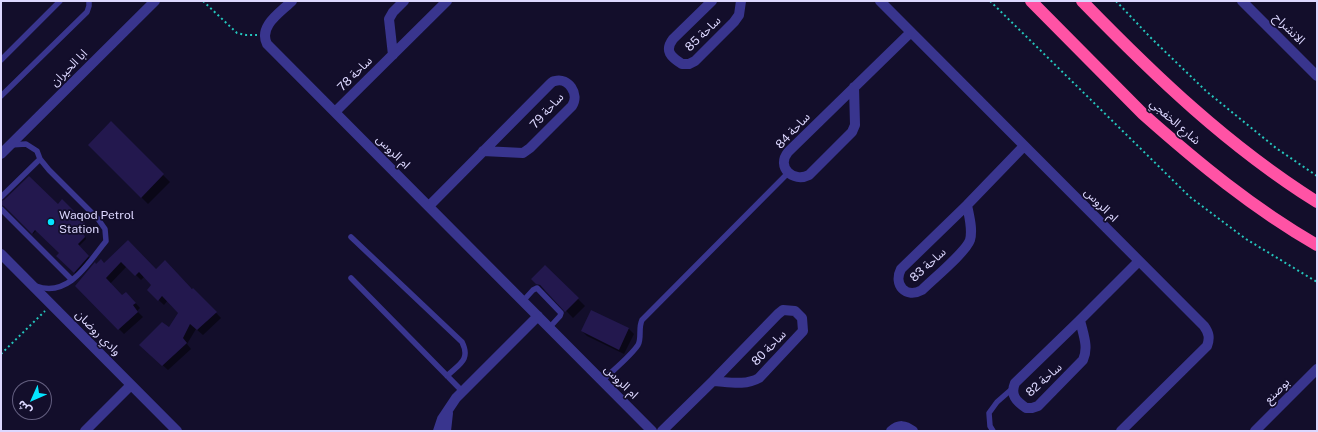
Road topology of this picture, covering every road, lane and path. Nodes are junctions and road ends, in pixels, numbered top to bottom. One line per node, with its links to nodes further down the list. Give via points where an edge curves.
1 (60, 1): 19 (lane)
2 (89, 1): 22 (lane, via 87,12)
3 (155, 1): 24 (street, ابا الحيران)
4 (203, 1): 17 (path, via 237,33)
5 (292, 1): 17 (street, via 267,26)
6 (404, 1): 18 (street, via 389,19)
7 (447, 1): 18 (street, ساحة 78)
8 (712, 1): 9 (street, ساحة 85, via 669,45 672,56 682,64 695,61 734,22 739,15)
9 (741, 1)
10 (880, 1): 16 (street, ام الروس)
11 (990, 1): 42 (path, via 1190,197 1246,238)
12 (1031, 1): 37 (highway, شارع الخفجي, via 1162,131 1217,177)
13 (1082, 1): 32 (highway, شارع الخفجي, via 1186,103 1259,163)
14 (1116, 1): 30 (path, via 1206,91 1276,148)
15 (1242, 1): 20 (street, الانشراح)
16 (910, 32): 21 (street, ساحة 84); 25 (street, ام الروس)
17 (264, 35): 23 (street, ام الروس, via 270,48)
18 (393, 55): 23 (street, ساحة 78)
19 (1, 60)
20 (1317, 76)
21 (854, 87): 29 (street, ساحة 84, via 784,157 783,163); 29 (street, via 855,125 852,132 809,175 797,178)
22 (1, 96)
23 (335, 112): 34 (street, ام الروس)
24 (10, 145): 27 (street, ابا الحيران); 28 (lane, via 26,144 37,150)
25 (1024, 146): 33 (street, ساحة 83); 39 (street, ام الروس)
26 (483, 151): 26 (street, ساحة 79, via 523,153 572,106 576,95 573,89 561,81 550,84); 34 (street, ساحة 79)
27 (1, 154)
28 (40, 159): 31 (lane); 41 (lane, via 105,229 106,241)
29 (789, 172): 52 (lane, via 642,320 638,344)
30 (1317, 176)
31 (1, 197)
32 (1317, 202)
33 (967, 205): 33 (street, ساحة 83, via 971,230 970,240 964,250 922,290 909,293 903,289 898,278 901,269)
34 (429, 206): 44 (street, ام الروس)
35 (1, 209): 41 (lane)
36 (351, 237): 51 (lane, via 462,342 466,355)
37 (1314, 245)
38 (1, 254): 43 (street, وادي روضان)
39 (1139, 261): 47 (street, ساحة 82); 67 (street, ام الروس, via 1204,326 1208,331 1209,340 1207,346)
40 (351, 278): 51 (lane)
41 (72, 280): 43 (lane, via 56,289 43,289)
42 (1317, 282)
43 (31, 285): 45 (street, وادي روضان)
44 (523, 301): 46 (street, ام الروس); 48 (lane, via 537,288 561,313)
45 (51, 305): 49 (path); 54 (street, وادي روضان)
46 (538, 316): 48 (street, ام الروس); 56 (street)
47 (1080, 320): 55 (street, ساحة 82, via 1015,383); 55 (street, ساحة 82, via 1086,354 1038,406 1026,408 1020,404 1015,399)
48 (549, 328): 52 (street, ام الروس)
49 (1, 354)
50 (1317, 370): 68 (street, بوصنع)
51 (447, 376): 56 (lane)
52 (602, 381): 62 (street, ام الروس)
53 (713, 381): 53 (street, ساحة 80, via 745,383 759,378 803,331 802,318 795,311 783,310); 63 (street, ساحة 80)
54 (132, 385): 58 (street); 59 (street, وادي روضان)
55 (1013, 388): 66 (lane, via 996,402 989,413)
56 (462, 391): 57 (street)
57 (448, 410): 60 (street); 61 (street)
58 (85, 431)
59 (176, 431)
60 (438, 431)
61 (446, 431)
62 (652, 431)
63 (662, 431)
64 (891, 431): 65 (street, via 902,425)
65 (913, 431)
66 (993, 431)
67 (1121, 431)
68 (1255, 431)

